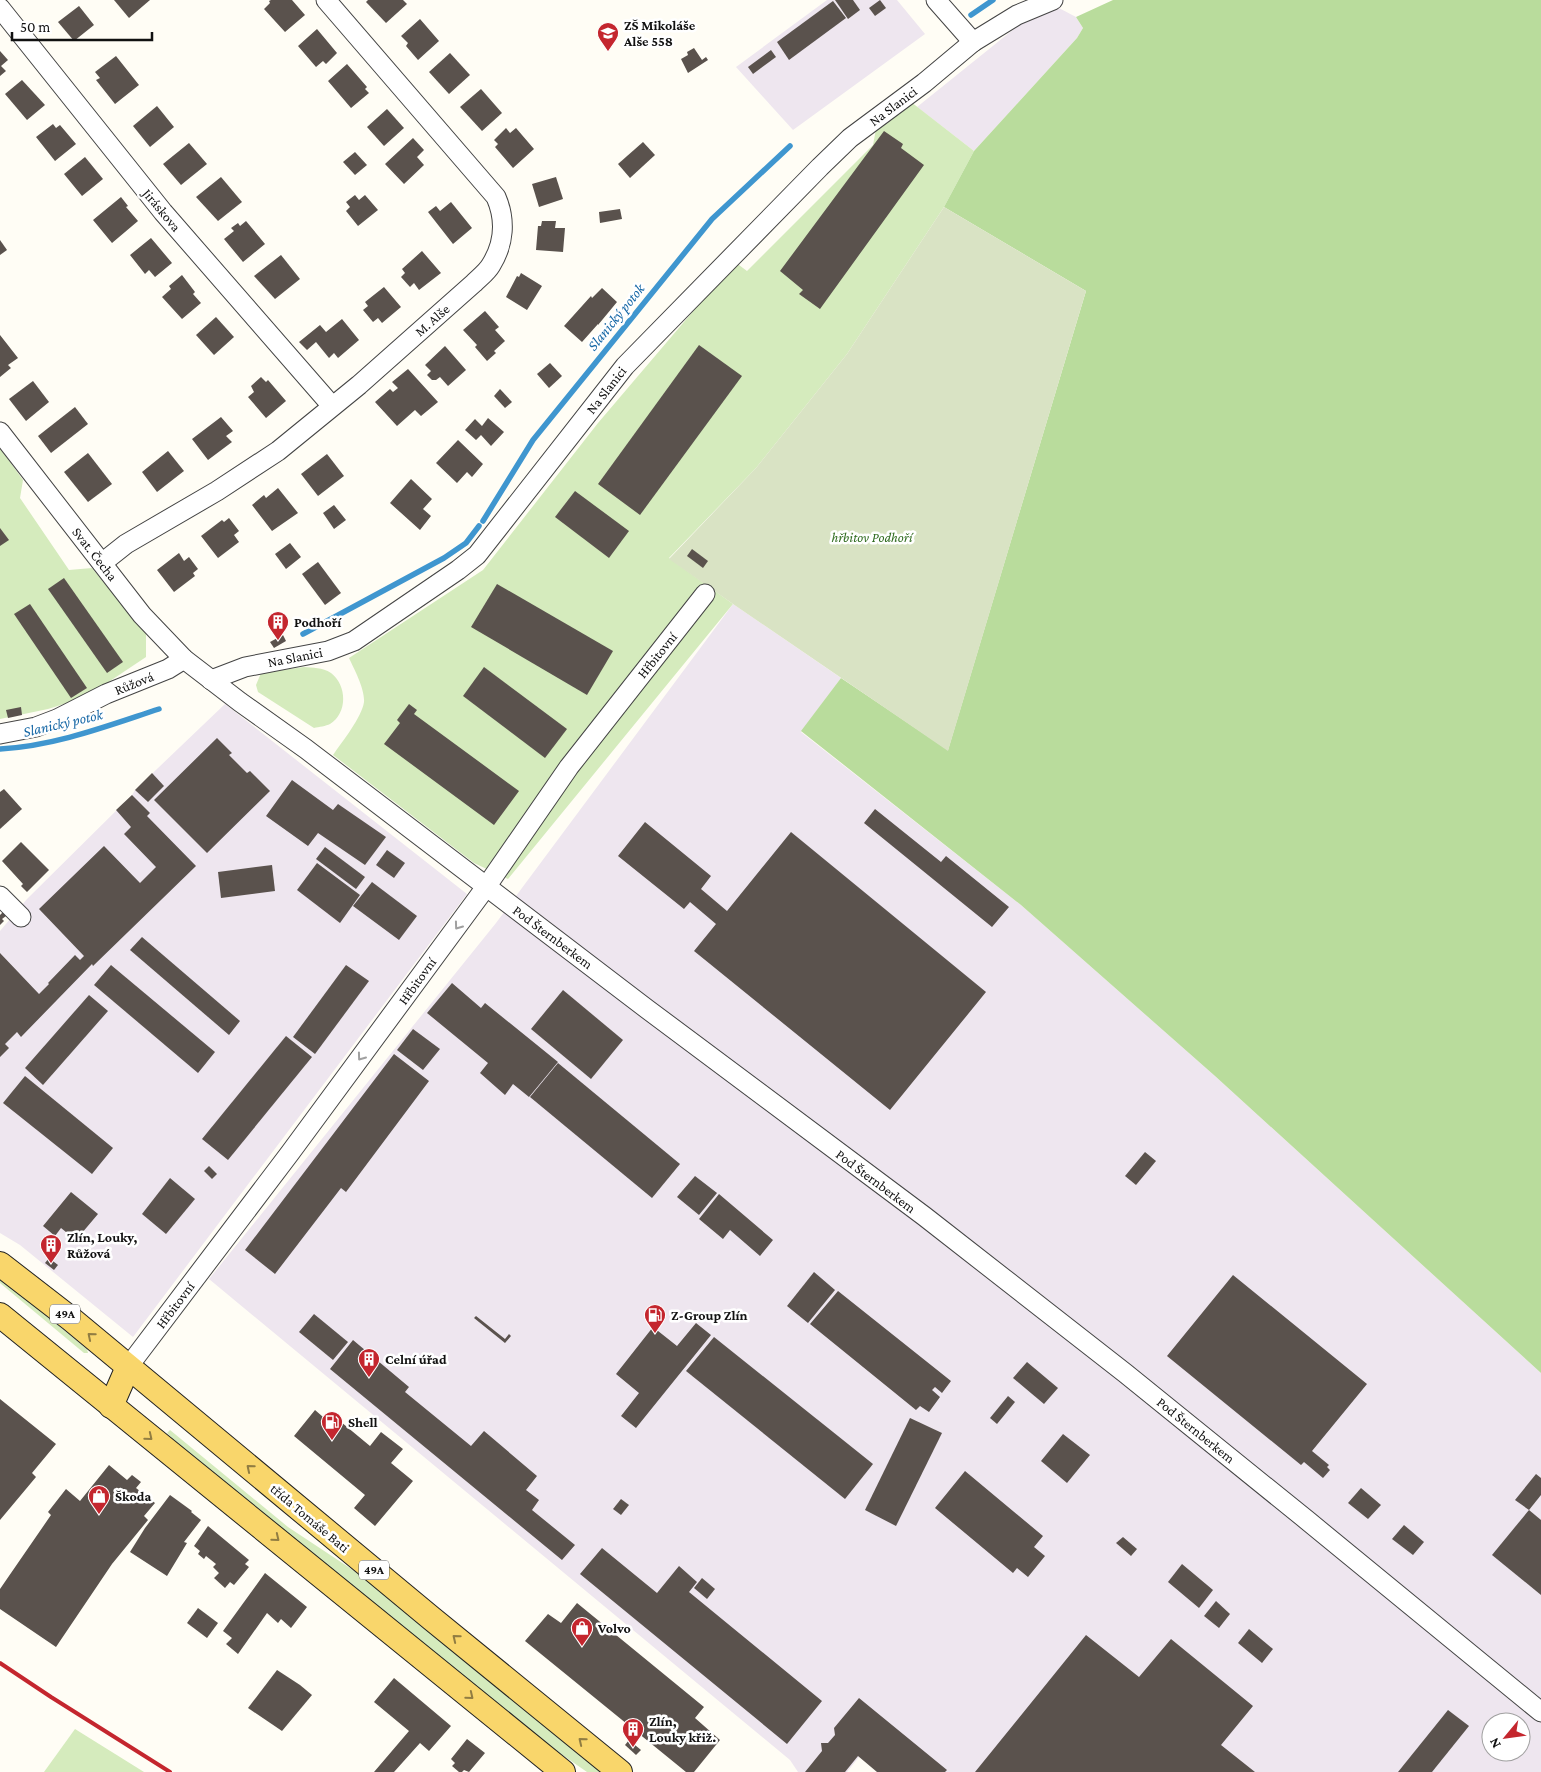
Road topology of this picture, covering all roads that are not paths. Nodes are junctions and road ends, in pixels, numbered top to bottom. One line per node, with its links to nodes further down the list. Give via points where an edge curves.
1 (326, 0): 6 (street, M. Alše, via 496,197 503,232 490,267)
2 (936, 0): 5 (street)
3 (1053, 0): 5 (street, Na Slanici, via 1017,15)
4 (0, 8): 6 (street, Jiráskova, via 163,212)
5 (973, 42): 11 (street, Na Slanici, via 850,138 638,352 477,554 458,570 354,641 328,651 245,667)
6 (332, 406): 8 (street, M. Alše, via 248,472 126,544)
7 (0, 432): 8 (street, Svat. Čecha)
8 (102, 563): 10 (street, Svat. Čecha, via 142,615)
9 (705, 594): 13 (street, Hřbitovní, via 569,767)
10 (190, 664): 11 (street, Pod Šternberkem); 12 (street, Růžová, via 168,669 106,694 36,727)
11 (211, 680): 13 (street, Pod Šternberkem)
12 (0, 734)
13 (486, 887): 18 (street, Hřbitovní, one-way to 18, via 290,1154); 20 (street, Pod Šternberkem, via 924,1216 1125,1372)
14 (0, 896): 15 (street)
15 (21, 916)
16 (0, 1264): 18 (main road, třída Tomáše Bati / 49A, one-way to 16)
17 (0, 1315): 19 (main road, 49A)
18 (128, 1367): 19 (main road); 22 (main road, třída Tomáše Bati / 49A, one-way to 18)
19 (111, 1406): 21 (main road, 49A, one-way to 21)
20 (1541, 1712)
21 (563, 1772)
22 (620, 1772)

